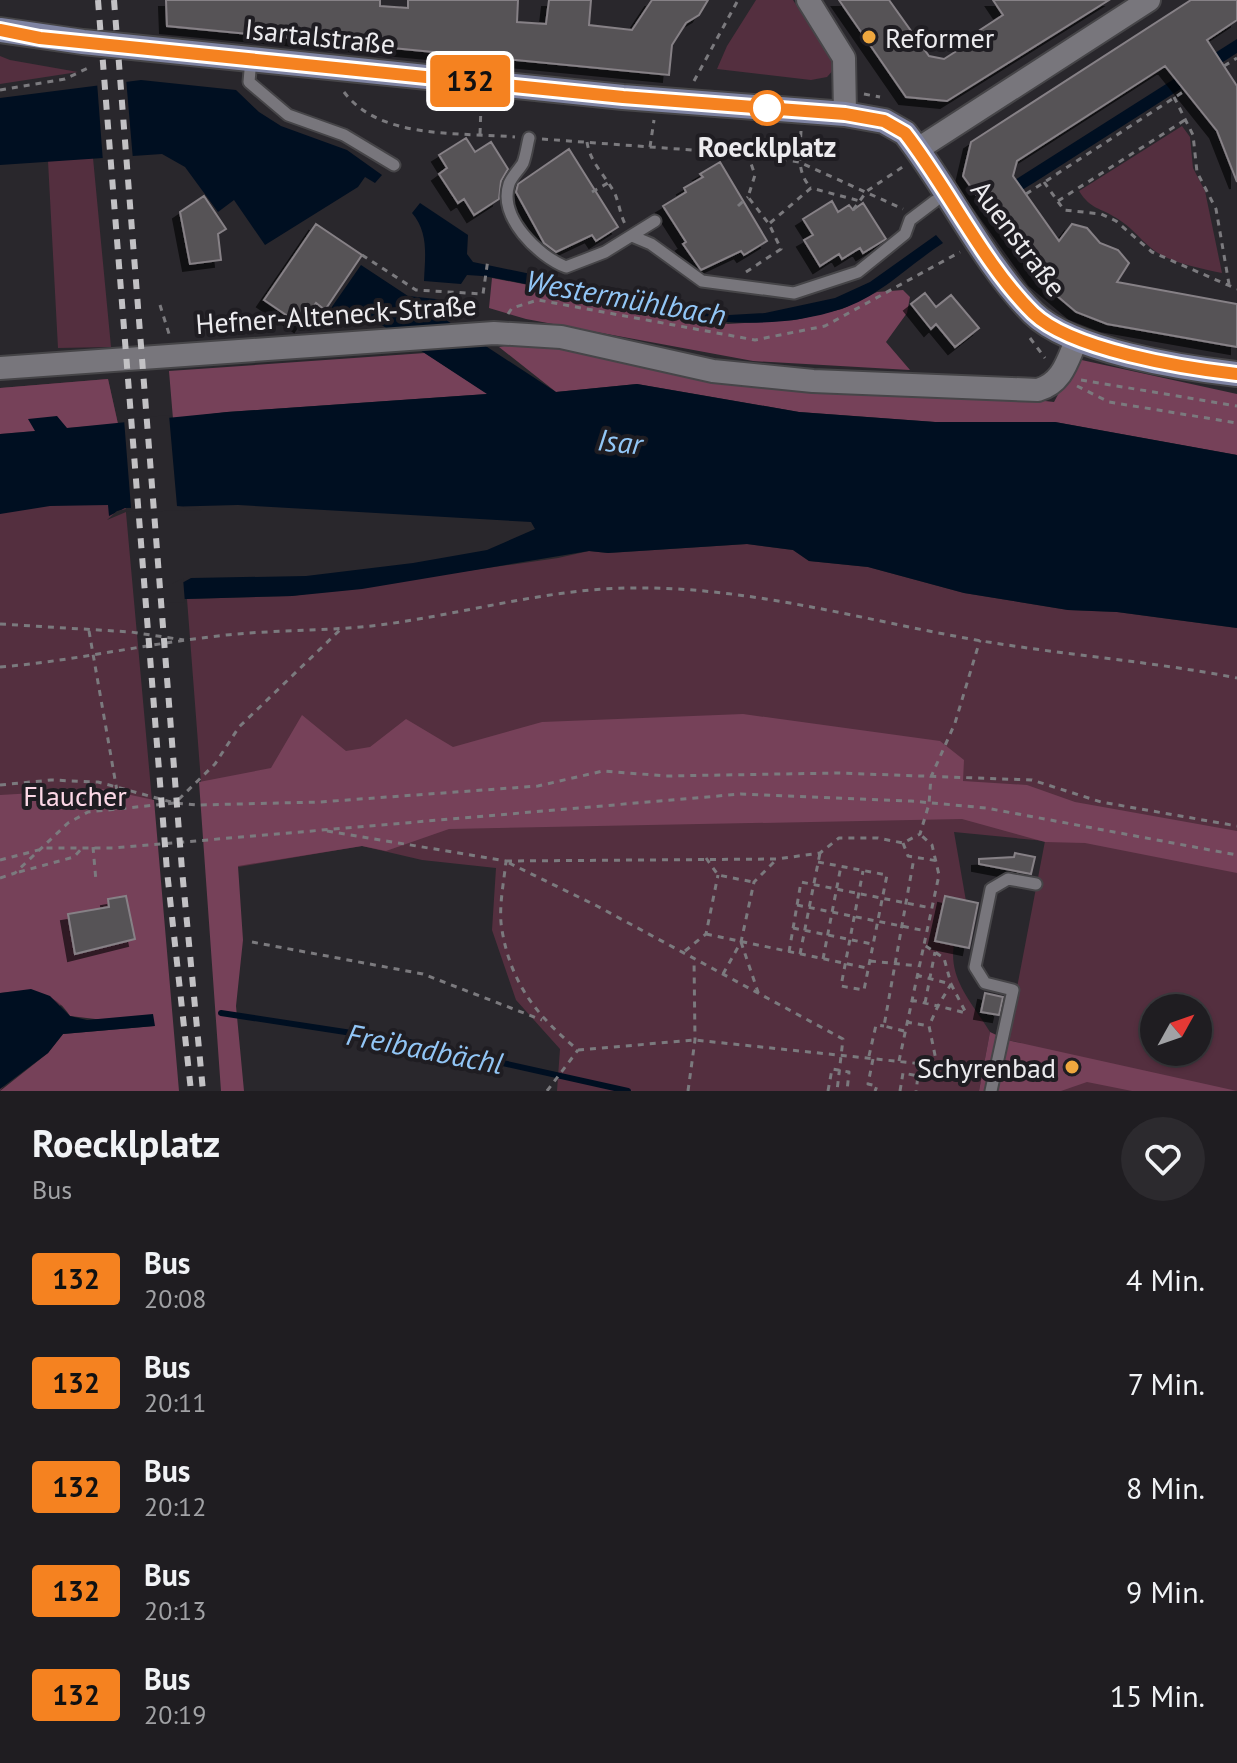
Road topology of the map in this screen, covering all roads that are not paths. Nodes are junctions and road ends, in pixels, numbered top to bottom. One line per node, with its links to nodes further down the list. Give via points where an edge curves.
1 (808, 0): 5 (street, via 844,58)
2 (1149, 0): 8 (street)
3 (0, 30): 4 (main road, Isartalstraße)
4 (251, 59): 5 (main road, Isartalstraße); 9 (lane, via 249,82 288,115 344,135)
5 (845, 114): 6 (main road, Isartalstraße)
6 (873, 118): 8 (main road, Auenstraße, via 896,127)
7 (529, 138): 12 (lane, via 506,202 529,240 549,260 566,267)
8 (913, 156): 13 (main road, Auenstraße, via 1034,314)
9 (394, 165)
10 (935, 201): 12 (lane, via 858,272 794,293 702,281)
11 (655, 221): 12 (lane)
12 (632, 236)
13 (1076, 341): 14 (street, Hefner-Alteneck-Straße, via 1061,375 1038,390 813,381 671,364 561,337 486,333); 15 (main road, Auenstraße)
14 (0, 368)
15 (1237, 374)
16 (1036, 884): 17 (lane, via 1008,879 991,889 981,926 975,967 985,983 1013,990)
17 (991, 1091)

